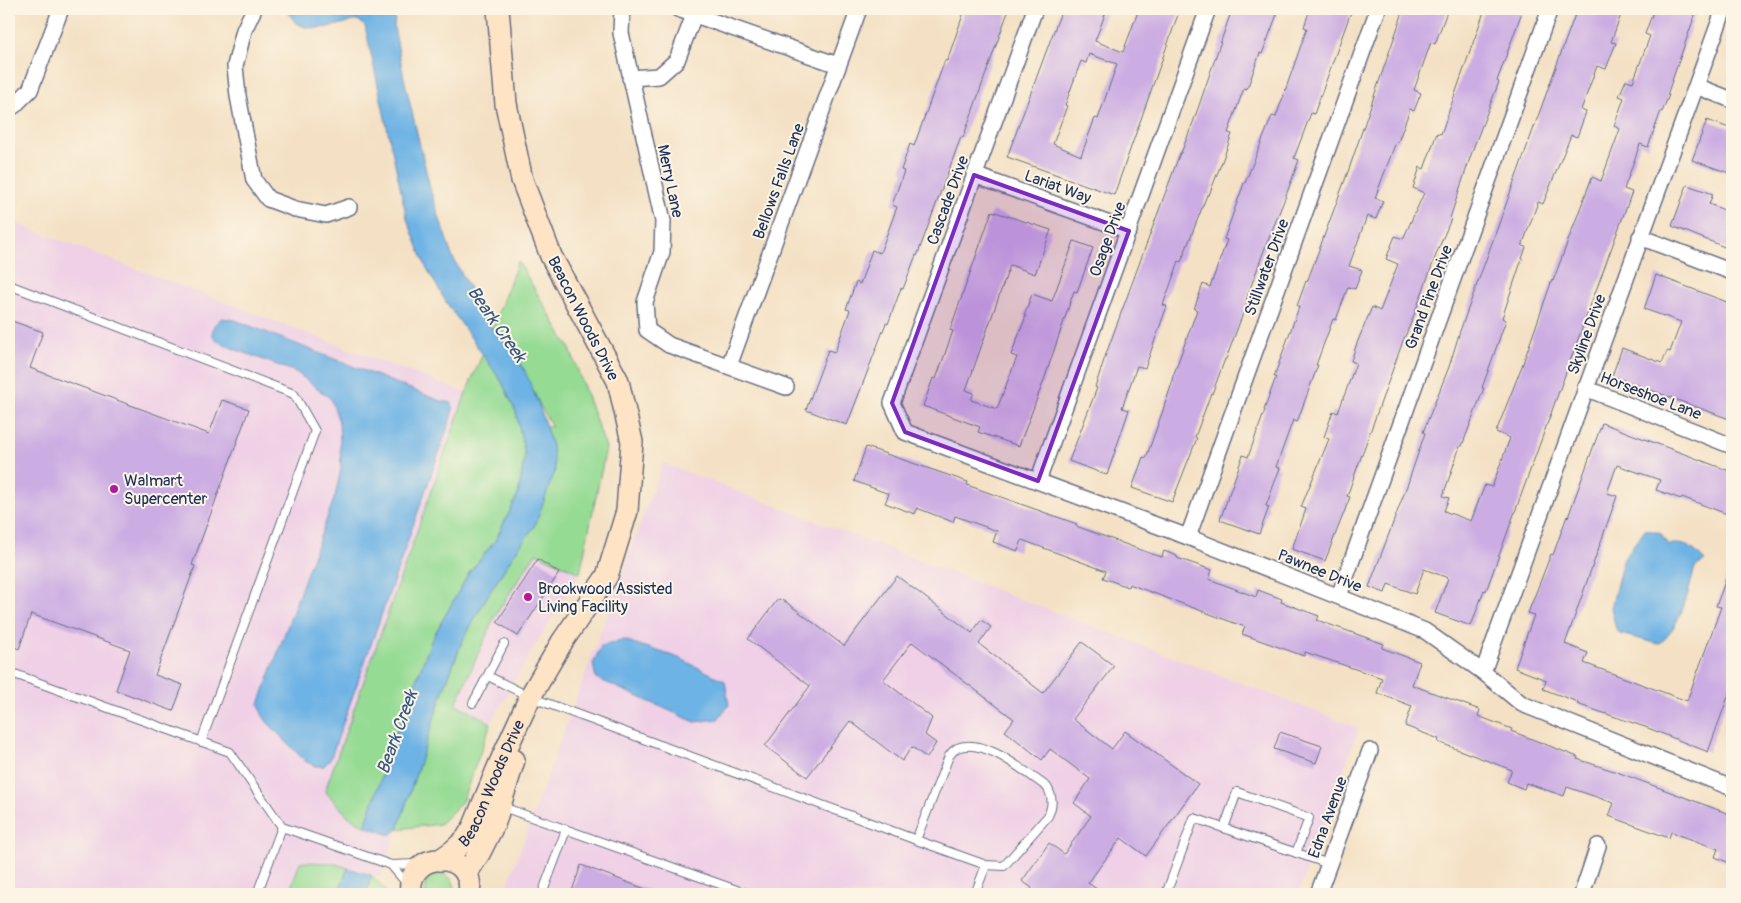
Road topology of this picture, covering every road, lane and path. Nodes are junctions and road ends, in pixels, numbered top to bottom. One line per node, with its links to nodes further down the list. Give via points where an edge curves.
1 (61, 9): 17 (street, via 30,90 14,106)
2 (254, 9): 19 (street, via 244,30 235,66 254,180 268,199 296,209 326,215)
3 (498, 9): 36 (street, Beacon Woods Drive, via 506,104 522,180 552,256 618,381 632,442 627,511 607,576 562,642)
4 (622, 9): 14 (street, Merry Lane, via 622,33)
5 (678, 9): 12 (street)
6 (859, 9): 13 (street, Bellows Falls Lane)
7 (1035, 9): 18 (street, Cascade Drive)
8 (1208, 9): 20 (street, Osage Drive)
9 (1378, 9): 30 (street, Stillwater Drive)
10 (1550, 9): 31 (street, Grand Pine Drive)
11 (1724, 9): 15 (street, Skyline Drive)
12 (694, 15): 13 (street); 14 (street, via 677,60 659,76)
13 (838, 65): 24 (street, Bellows Falls Lane)
14 (630, 78): 24 (street, Merry Lane, via 663,221 662,252 645,302 647,330 669,344)
15 (1696, 86): 16 (street); 21 (street, Skyline Drive)
16 (1732, 100)
17 (9, 106)
18 (974, 175): 20 (street, Lariat Way); 27 (street, Cascade Drive)
19 (349, 207)
20 (1129, 231): 29 (street, Osage Drive)
21 (1640, 237): 22 (street); 26 (street, Skyline Drive)
22 (1732, 272)
23 (9, 285): 38 (lane, via 294,394 315,431)
24 (729, 366): 25 (street, Merry Lane)
25 (786, 387)
26 (1585, 388): 28 (street, Horseshoe Lane); 34 (street, Skyline Drive)
27 (892, 403): 29 (street, Pawnee Drive, via 905,432)
28 (1732, 446)
29 (1038, 481): 30 (street, Pawnee Drive)
30 (1188, 537): 31 (street, Pawnee Drive)
31 (1339, 596): 34 (street, Pawnee Drive, via 1425,631)
32 (504, 644): 35 (lane)
33 (9, 672): 38 (lane)
34 (1483, 672): 40 (street, Pawnee Drive, via 1522,704)
35 (488, 676): 36 (lane); 37 (lane)
36 (530, 697): 41 (street, Beacon Woods Drive, via 519,744); 45 (lane)
37 (473, 703)
38 (201, 742): 42 (lane, via 230,752)
39 (1370, 751): 49 (street, Edna Avenue)
40 (1731, 784)
41 (493, 803): 44 (lane); 48 (street, Beacon Woods Drive, via 466,840); 52 (street, Beacon Woods Drive, via 495,822)
42 (282, 827): 50 (lane); 54 (lane)
43 (1224, 828): 47 (lane); 47 (lane, via 1237,792 1309,818); 59 (lane, via 1194,818)
44 (566, 830): 56 (lane); 57 (lane)
45 (916, 840): 51 (lane); 51 (lane, via 949,756 955,748 979,746 1047,787 1052,799 1048,816 1004,866)
46 (1598, 846): 61 (street)
47 (1296, 853): 49 (lane)
48 (432, 862): 50 (lane); 52 (street, Beacon Woods Drive, via 452,861); 53 (street, Beacon Woods Drive, via 414,874)
49 (1329, 864): 60 (street, Edna Avenue)
50 (391, 865): 53 (lane)
51 (986, 865): 58 (lane)
52 (466, 874): 55 (street)
53 (411, 891)
54 (257, 894)
55 (470, 894)
56 (542, 894)
57 (748, 894)
58 (975, 894)
59 (1166, 894)
60 (1318, 894)
61 (1582, 894)

